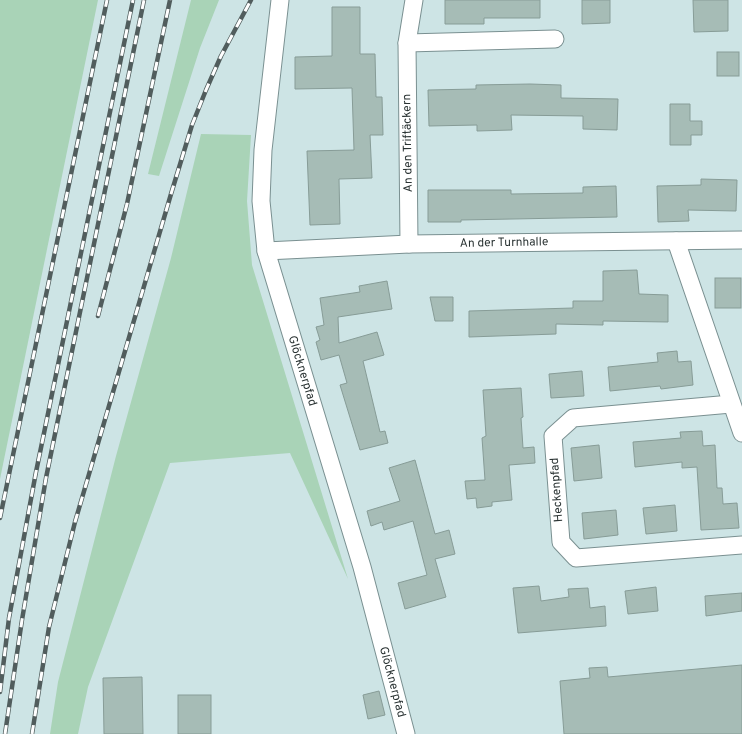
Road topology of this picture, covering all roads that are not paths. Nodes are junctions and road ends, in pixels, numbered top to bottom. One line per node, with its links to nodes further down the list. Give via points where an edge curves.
1 (280, 0): 8 (street, Glöcknerpfad, via 263,150 261,201)
2 (414, 0): 4 (street, An den Triftäckern)
3 (555, 39): 4 (street)
4 (407, 43): 7 (street, An den Triftäckern)
5 (742, 240): 6 (street, An der Turnhalle)
6 (676, 241): 7 (street, An der Turnhalle); 9 (street)
7 (409, 244): 8 (street, An der Turnhalle)
8 (266, 251): 12 (street, Glöcknerpfad, via 362,567)
9 (731, 404): 10 (street); 11 (street, Heckenpfad, via 573,418 553,436 560,534 561,542 576,558)
10 (742, 433)
11 (742, 545)
12 (406, 734)

